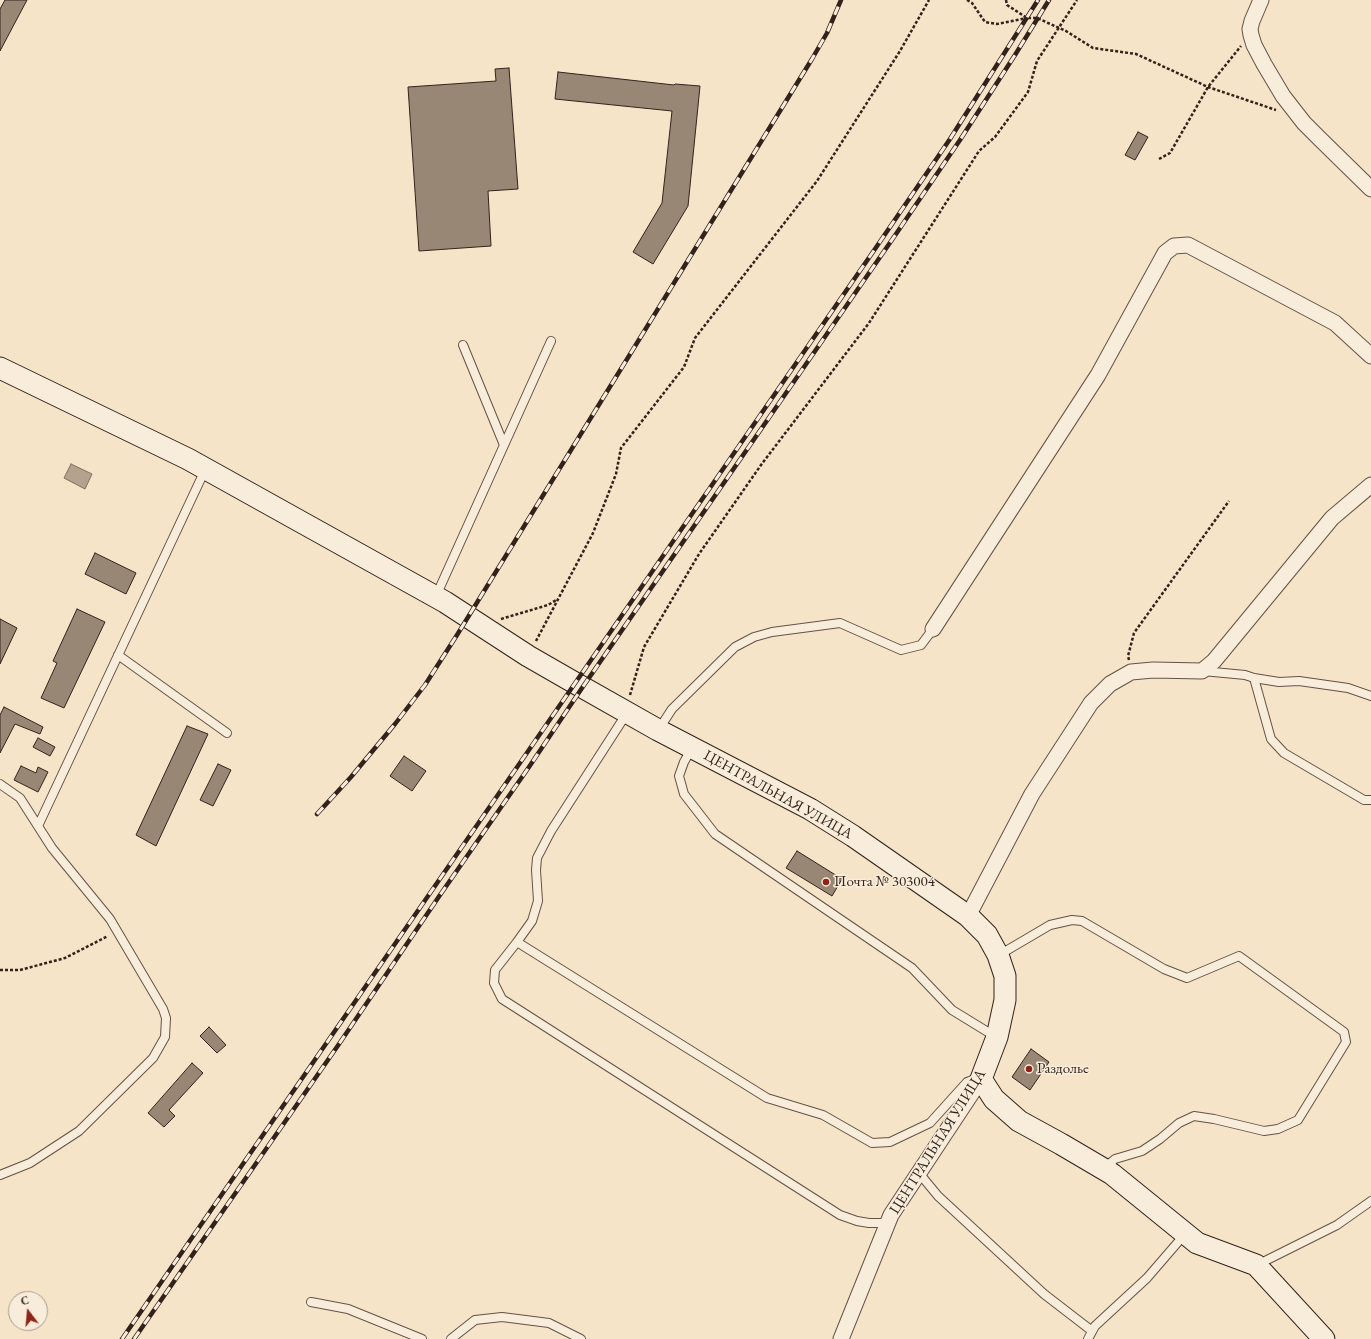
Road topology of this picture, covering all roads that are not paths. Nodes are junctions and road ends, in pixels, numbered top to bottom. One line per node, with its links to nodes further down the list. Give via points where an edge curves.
1 (1261, 0): 2 (street, via 1250,29 1254,46 1264,64 1283,96 1301,119)
2 (1371, 189)
3 (551, 341): 7 (lane)
4 (463, 345): 7 (lane)
5 (1371, 356): 11 (street, via 1335,323 1188,246 1174,246 1164,253 1098,375)
6 (0, 368): 8 (street, ЦЕНТРАЛЬНАЯ УЛИЦА)
7 (504, 445): 10 (lane)
8 (206, 469): 10 (street, ЦЕНТРАЛЬНАЯ УЛИЦА); 12 (lane)
9 (1371, 485): 13 (street, via 1332,518 1214,661)
10 (436, 596): 16 (street, ЦЕНТРАЛЬНАЯ УЛИЦА, via 528,656)
11 (933, 629): 17 (lane, via 921,645 901,650 840,623 772,632 754,637 735,647 672,709)
12 (118, 655): 18 (lane); 22 (lane)
13 (1202, 671): 14 (lane); 23 (street, via 1131,672 1110,684 1091,703 1032,794)
14 (1254, 678): 15 (lane, via 1348,688); 21 (lane, via 1271,739 1284,753 1364,800)
15 (1371, 696)
16 (625, 712): 17 (street, ЦЕНТРАЛЬНАЯ УЛИЦА); 24 (lane, via 537,858 538,900 532,921)
17 (658, 730): 19 (street, ЦЕНТРАЛЬНАЯ УЛИЦА)
18 (227, 733)
19 (692, 747): 23 (street, ЦЕНТРАЛЬНАЯ УЛИЦА, via 810,809); 26 (lane, via 679,776 684,794 715,834 912,968 952,1010)
20 (0, 784): 22 (lane, via 20,798)
21 (1371, 800)
22 (38, 826): 30 (lane, via 52,848 110,919 163,1010 166,1018 165,1037 153,1058 79,1131 30,1163)
23 (968, 916): 25 (street, ЦЕНТРАЛЬНАЯ УЛИЦА, via 987,935)
24 (517, 942): 27 (lane, via 767,1098 823,1116 872,1143 890,1142 930,1123 967,1082); 32 (lane, via 495,970 494,983 502,999 840,1214 857,1221)
25 (998, 955): 26 (street, ЦЕНТРАЛЬНАЯ УЛИЦА, via 1005,976 1005,1000); 28 (lane, via 1050,925 1072,920 1082,921 1164,969 1187,978 1239,956 1344,1032 1346,1042 1298,1120 1278,1129 1264,1131 1214,1118 1194,1116 1179,1123 1142,1151 1115,1159)
26 (996, 1037): 27 (street, ЦЕНТРАЛЬНАЯ УЛИЦА)
27 (981, 1079): 28 (street, via 994,1099 1019,1121); 29 (street, ЦЕНТРАЛЬНАЯ УЛИЦА)
28 (1103, 1169): 33 (street)
29 (919, 1173): 32 (street, ЦЕНТРАЛЬНАЯ УЛИЦА, via 891,1214); 36 (lane, via 938,1196 1044,1294)
30 (0, 1175)
31 (1371, 1201): 34 (lane, via 1337,1225)
32 (888, 1223): 40 (street, ЦЕНТРАЛЬНАЯ УЛИЦА)
33 (1185, 1233): 34 (street, via 1198,1243); 36 (lane, via 1147,1278)
34 (1256, 1265): 42 (street)
35 (311, 1302): 37 (lane, via 348,1309)
36 (1092, 1331): 41 (lane)
37 (422, 1339)
38 (451, 1339): 39 (lane, via 475,1320 502,1317 549,1323)
39 (581, 1339)
40 (841, 1339)
41 (1088, 1339)
42 (1324, 1339)

